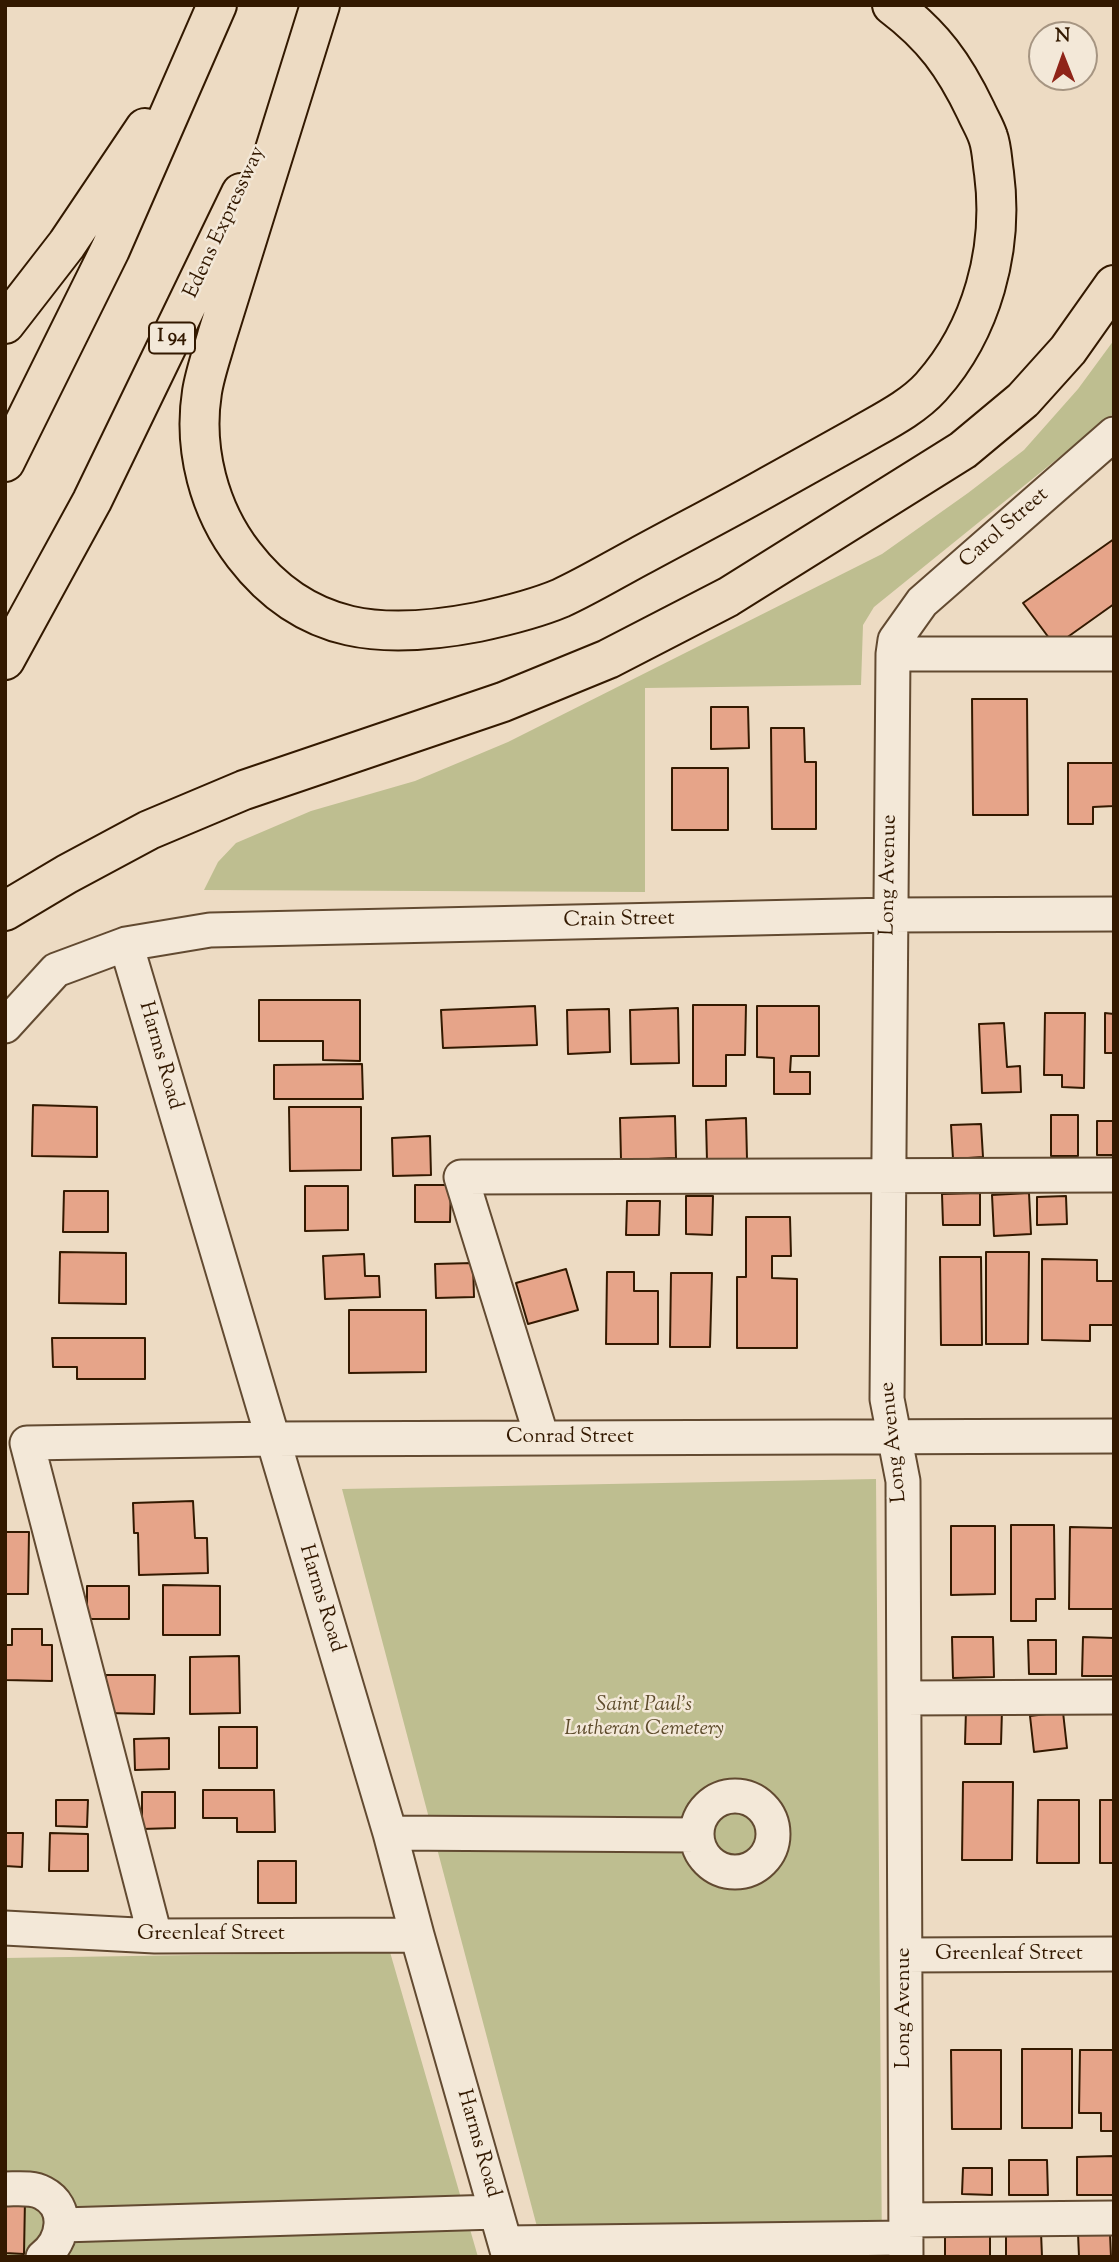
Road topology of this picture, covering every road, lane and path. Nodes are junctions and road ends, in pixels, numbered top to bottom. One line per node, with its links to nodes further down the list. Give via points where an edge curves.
1 (217, 5): 4 (highway)
2 (319, 5): 3 (highway, via 217,336 202,392 200,440 209,490 230,537 254,569 280,594 309,611 342,625 390,632 441,629 560,598 896,415 929,389 967,337 989,276 997,233 995,182 989,139 967,91 943,52); 11 (highway, Edens Expressway / I 94, via 260,152 166,351 92,501)
3 (892, 5)
4 (202, 42): 6 (highway, via 68,244); 8 (highway, via 110,250)
5 (1114, 285): 12 (highway, via 1068,350 1023,400 963,450 728,597 608,659 503,702 244,790 149,831)
6 (5, 324)
7 (1114, 434): 9 (street, Carol Street, via 922,602)
8 (5, 463)
9 (897, 641): 10 (street); 14 (street, Long Avenue)
10 (1114, 654)
11 (5, 660)
12 (5, 911)
13 (1114, 914): 14 (street, Crain Street)
14 (890, 915): 15 (street, Crain Street, via 210,930); 18 (street, Long Avenue)
15 (126, 944): 16 (street, Crain Street, via 56,970); 22 (street, Harms Road)
16 (5, 1026)
17 (1114, 1175): 18 (street)
18 (888, 1176): 20 (street, via 461,1177); 21 (street, Long Avenue, via 887,1399)
19 (1114, 1436): 21 (street, Conrad Street)
20 (542, 1437): 21 (street, Conrad Street); 22 (street, Conrad Street)
21 (894, 1437): 24 (street, Long Avenue, via 903,1481)
22 (272, 1439): 25 (street, Harms Road); 29 (street, Conrad Street, via 27,1443)
23 (1114, 1697): 24 (street)
24 (904, 1698): 31 (street, Long Avenue)
25 (390, 1833): 26 (street); 28 (street, Harms Road)
26 (697, 1835)
27 (5, 1928): 29 (street, Greenleaf Street)
28 (417, 1935): 29 (street, Greenleaf Street); 35 (street, Harms Road)
29 (155, 1936)
30 (1114, 1954): 31 (street, Greenleaf Street)
31 (905, 1955): 36 (street, Long Avenue)
32 (5, 2189): 34 (street, via 44,2193 56,2204)
33 (1114, 2218): 36 (street)
34 (62, 2225): 35 (street); 37 (street, via 57,2242)
35 (503, 2237): 36 (street)
36 (906, 2238)
37 (43, 2257)

